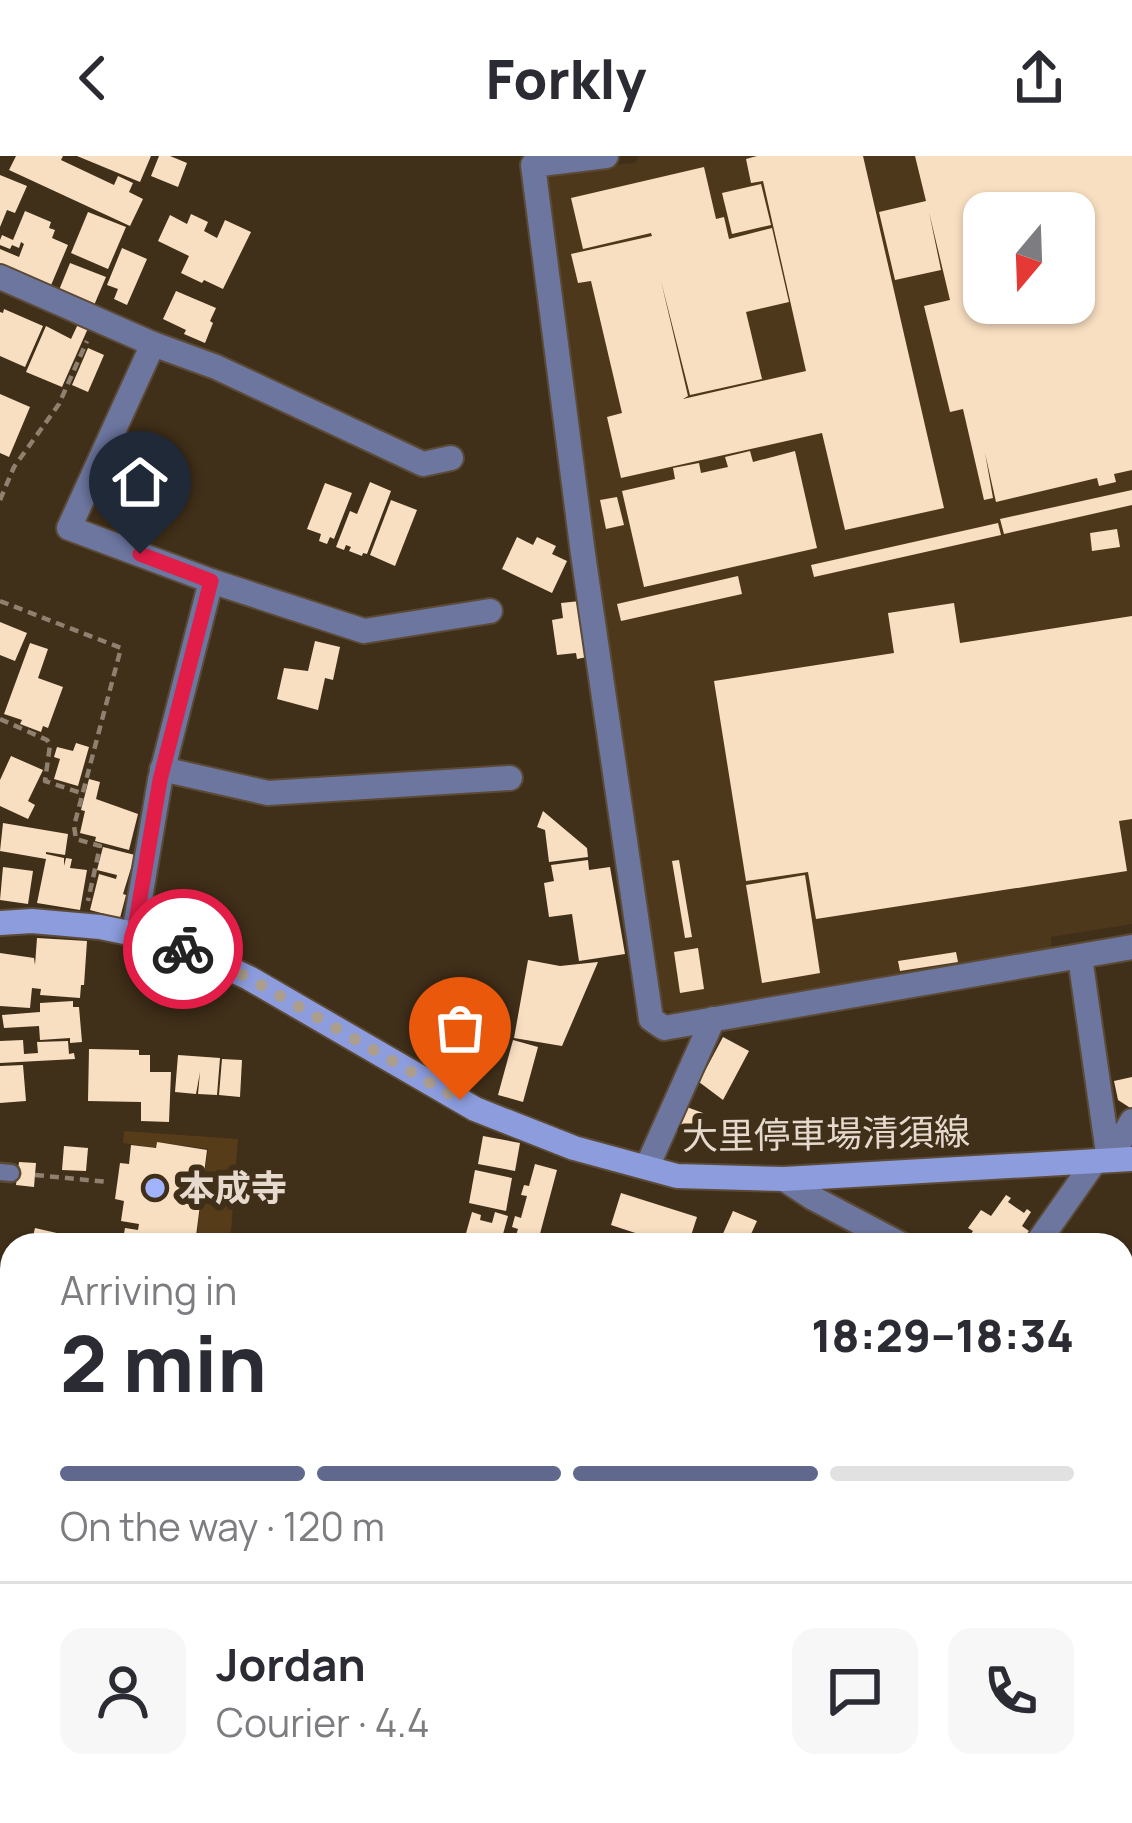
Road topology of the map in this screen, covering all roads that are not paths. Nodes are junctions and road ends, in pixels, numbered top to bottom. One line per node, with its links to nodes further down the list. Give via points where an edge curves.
1 (606, 156): 13 (street, via 533,165 651,1019 664,1028)
2 (0, 277): 3 (street)
3 (153, 344): 4 (street, via 423,464); 5 (street, via 69,528)
4 (451, 458)
5 (211, 581): 6 (street, via 364,631); 7 (street)
6 (490, 611)
7 (162, 769): 8 (street, via 268,793); 10 (street)
8 (510, 778)
9 (0, 922): 10 (main road, 大里停車場清須線)
10 (134, 934): 16 (main road, 大里停車場清須線, via 249,978 475,1109)
11 (1132, 947): 12 (street)
12 (1080, 958): 13 (street); 15 (street)
13 (713, 1019): 16 (street)
14 (1132, 1121): 15 (street)
15 (1112, 1160): 17 (main road, 大里停車場清須線); 19 (street)
16 (647, 1168): 17 (main road, 大里停車場清須線)
17 (784, 1178): 18 (street)
18 (879, 1233)
19 (1047, 1233)

